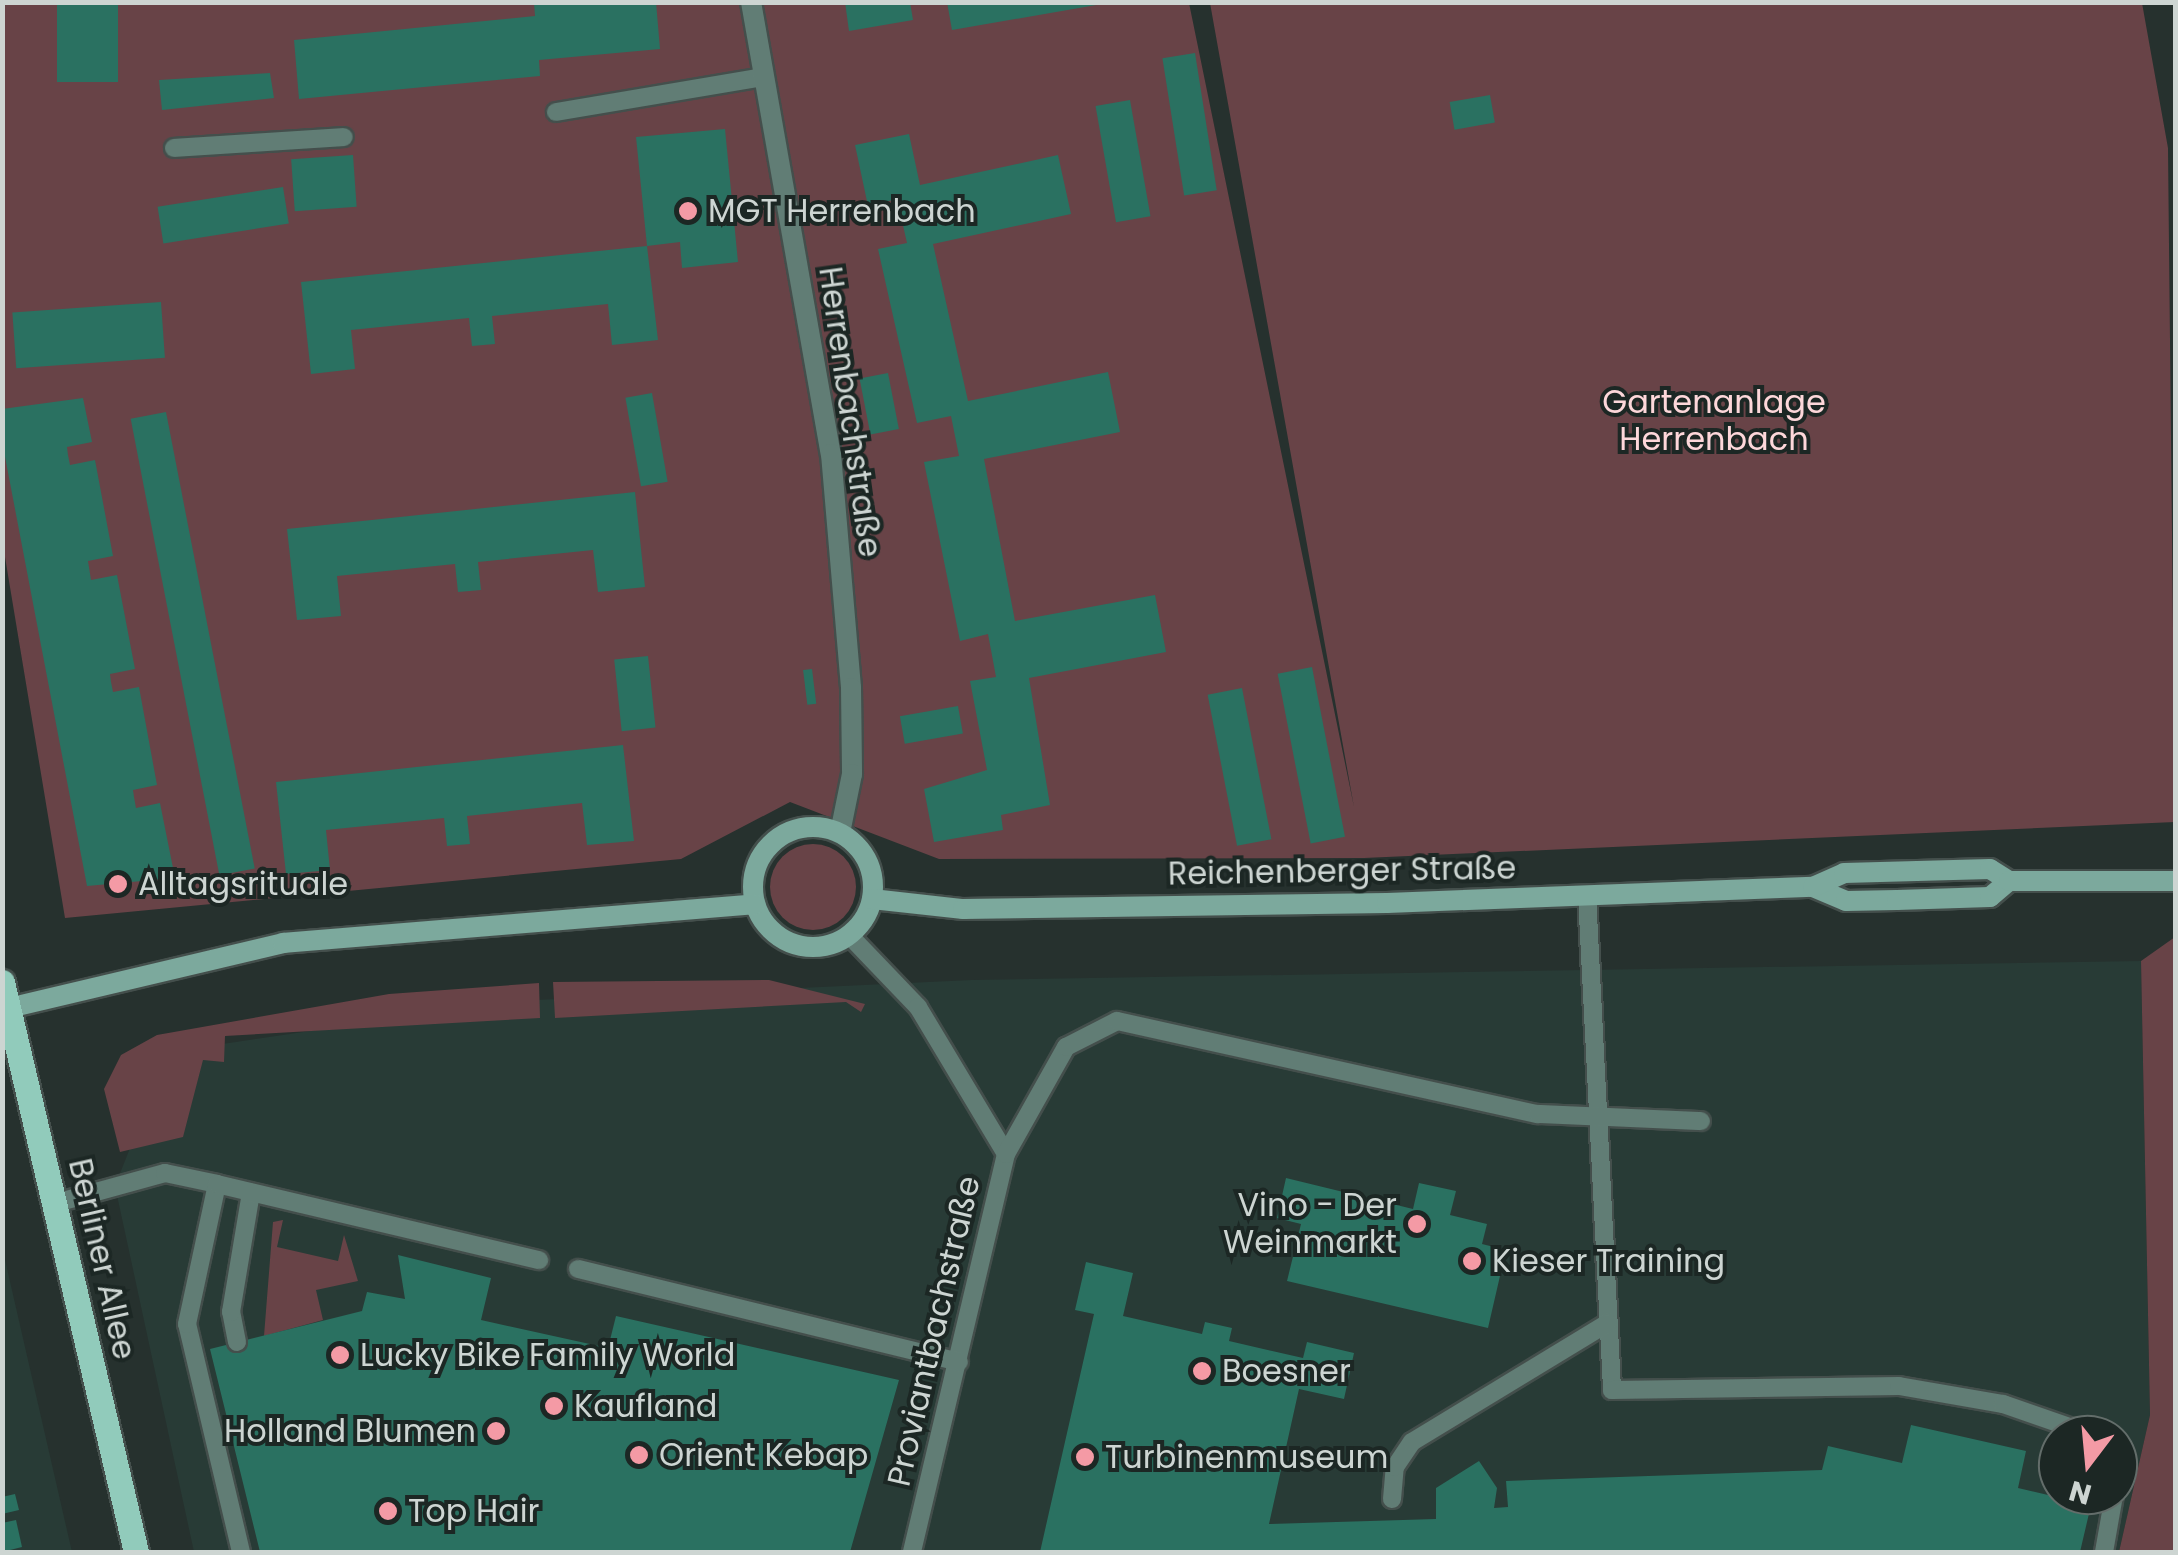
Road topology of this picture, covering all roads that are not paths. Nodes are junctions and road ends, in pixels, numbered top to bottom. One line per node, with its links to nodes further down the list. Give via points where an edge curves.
1 (751, 2): 2 (street, Herrenbachstraße)
2 (764, 77): 3 (lane); 6 (street, Herrenbachstraße, via 836,506 852,715)
3 (556, 112)
4 (344, 136): 5 (lane)
5 (174, 148)
6 (840, 833): 9 (street, via 868,860); 10 (street, via 819,826 777,838 754,875)
7 (2176, 881): 8 (street, Reichenberger Straße, via 2009,881 1990,869 1844,873 1813,887)
8 (1587, 895): 9 (street, Reichenberger Straße, via 963,909); 14 (lane)
9 (872, 899): 11 (street)
10 (755, 904): 11 (street, via 788,942 826,946); 13 (street, via 283,942)
11 (849, 935): 16 (lane, Proviantbachstraße, via 918,1008)
12 (2, 982): 13 (main road, Berliner Allee)
13 (9, 1008): 19 (main road, Berliner Allee)
14 (1599, 1122): 15 (lane); 16 (lane, via 1477,1103 1117,1021 1066,1046); 22 (lane)
15 (1701, 1122)
16 (1006, 1154): 24 (lane, Proviantbachstraße)
17 (217, 1184): 18 (lane); 19 (lane, via 165,1172); 29 (lane, via 187,1324)
18 (251, 1192): 20 (lane); 23 (lane, via 231,1312)
19 (56, 1204): 28 (main road, Berliner Allee)
20 (540, 1260)
21 (578, 1269): 24 (lane)
22 (1608, 1324): 25 (lane, via 1612,1390 1900,1386); 26 (lane, via 1412,1442 1395,1467)
23 (236, 1342)
24 (959, 1362): 30 (lane, Proviantbachstraße)
25 (2038, 1416)
26 (1392, 1499)
27 (2110, 1515): 31 (lane)
28 (136, 1552)
29 (241, 1552)
30 (912, 1552)
31 (2104, 1552)

